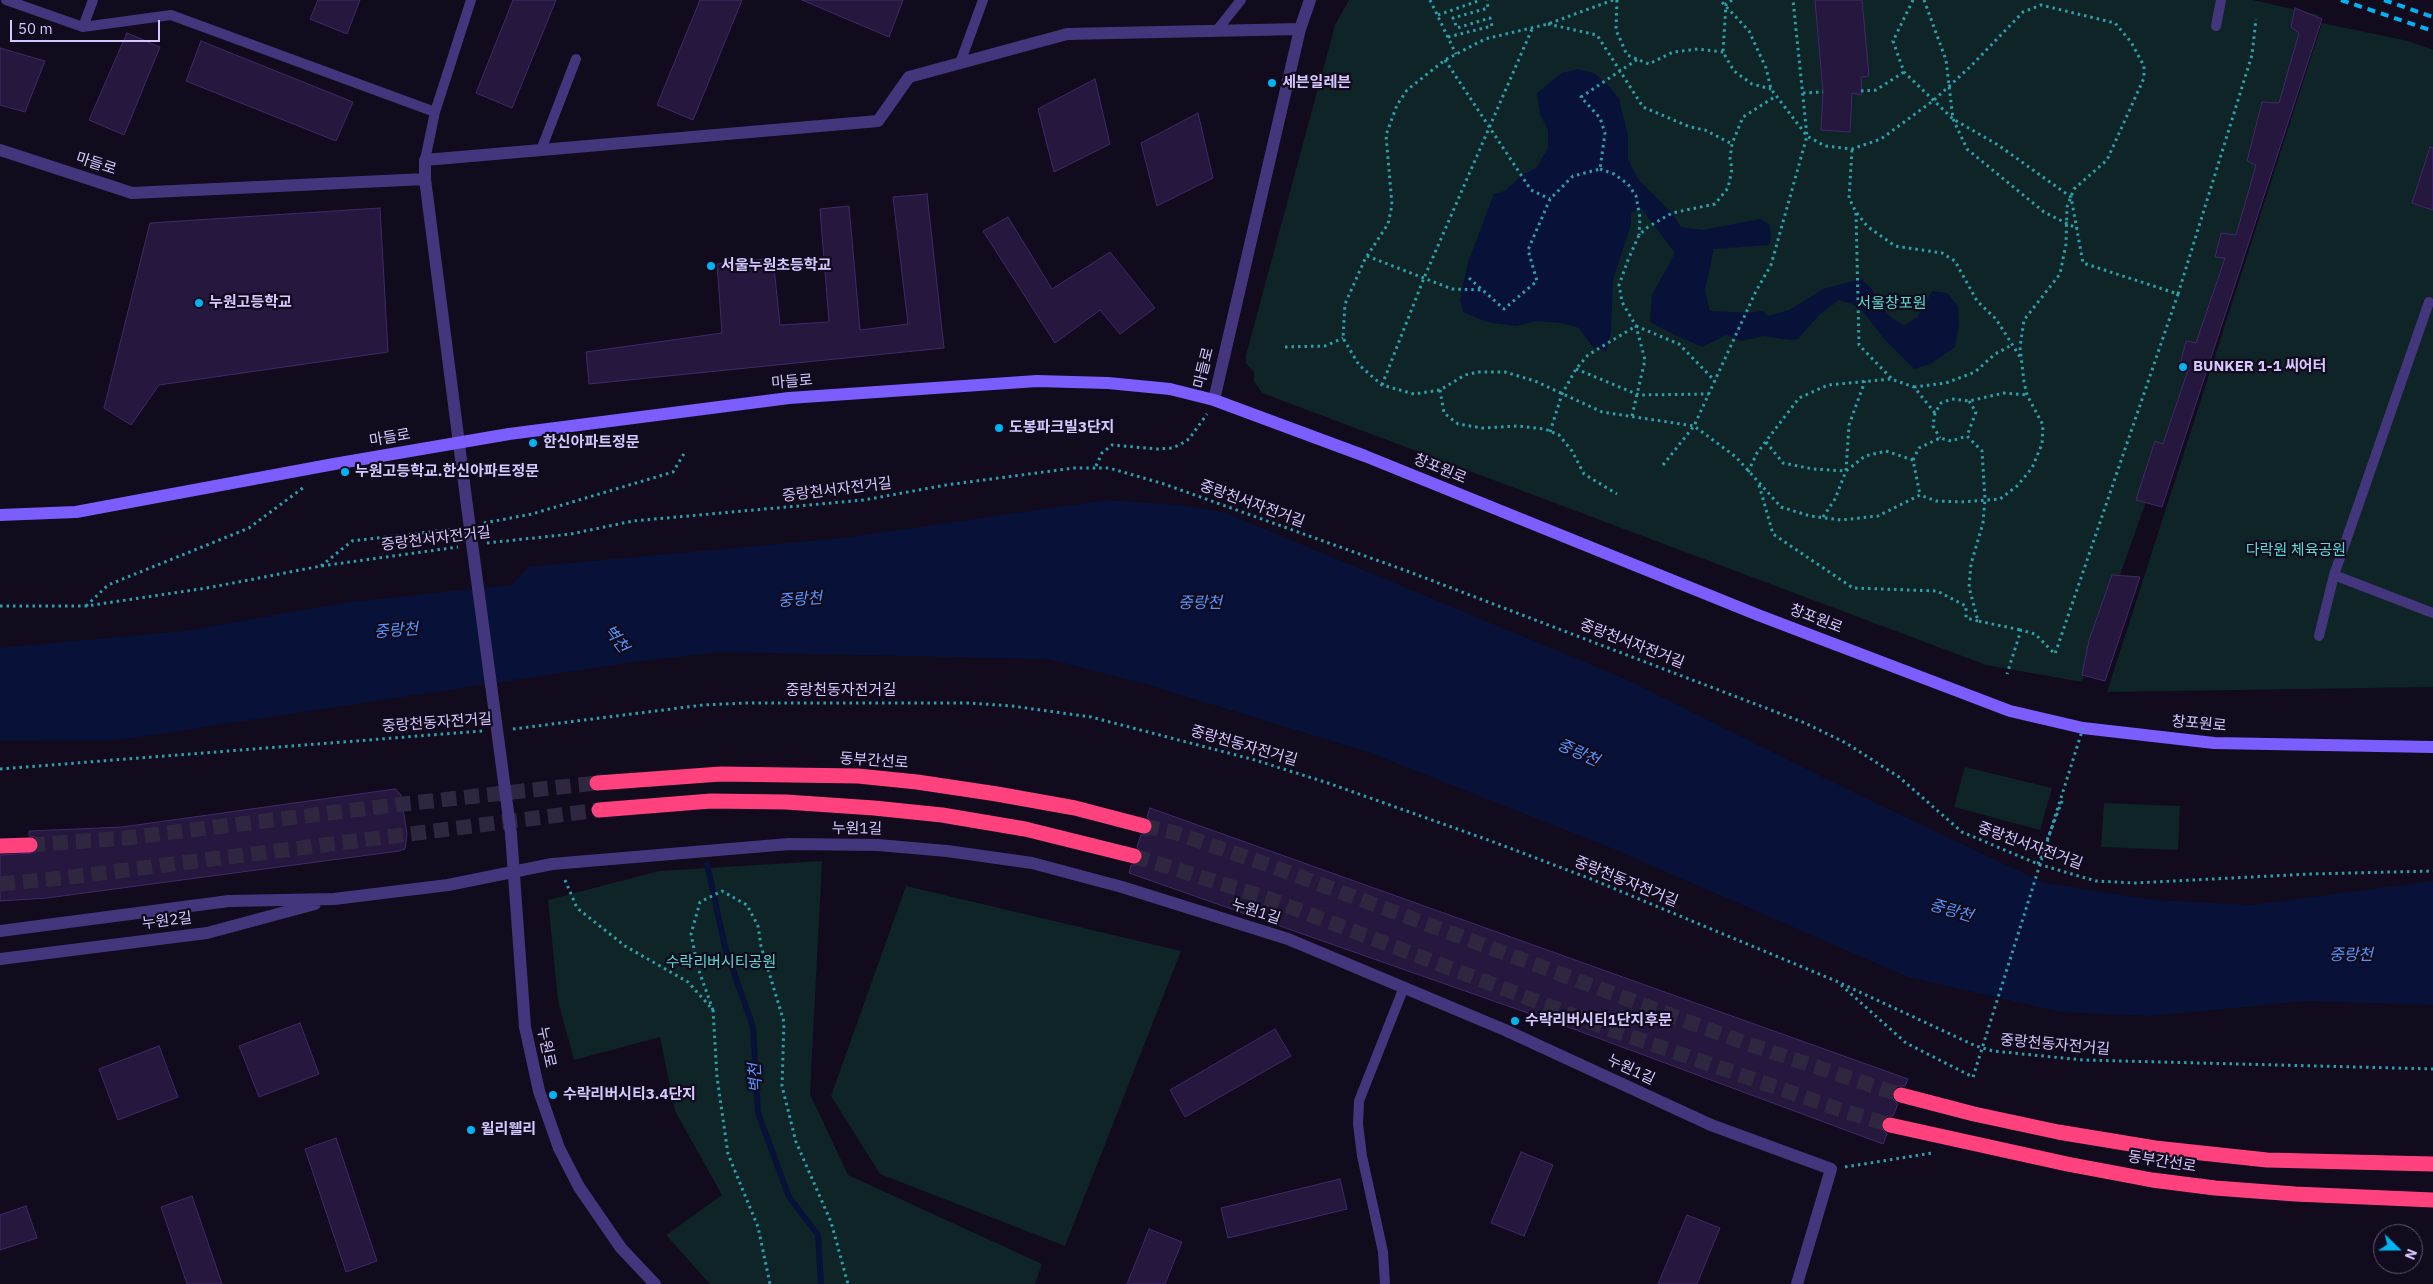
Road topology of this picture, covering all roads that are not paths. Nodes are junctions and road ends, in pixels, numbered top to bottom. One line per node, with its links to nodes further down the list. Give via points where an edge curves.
1 (6, 0): 9 (lane)
2 (93, 0): 9 (lane)
3 (470, 0): 14 (lane)
4 (983, 0): 13 (lane)
5 (1241, 0): 11 (lane)
6 (1310, 0): 10 (street, 마들로)
7 (2221, 0): 8 (lane)
8 (2216, 26)
9 (83, 27): 14 (lane, via 171,15)
10 (1300, 28): 11 (street); 20 (street, 마들로)
11 (1218, 30): 13 (street, via 1067,34)
12 (576, 59): 16 (lane)
13 (960, 63): 16 (street, via 909,77 878,122)
14 (435, 112): 17 (lane)
15 (0, 150): 18 (street, 마들로, via 132,193)
16 (541, 150): 17 (street)
17 (425, 160): 18 (street, 누원로)
18 (425, 179): 21 (street, 누원로)
19 (2429, 302): 23 (lane)
20 (1214, 400): 21 (street, 마들로, via 1162,389 1108,383 1037,381 789,398); 26 (street, 창포원로, via 2010,711 2084,728 2214,743)
21 (458, 443): 22 (street, 마들로, via 76,512); 33 (street, 누원로, bridge)
22 (0, 515)
23 (2334, 575): 24 (lane); 25 (lane)
24 (2433, 613)
25 (2319, 636)
26 (2433, 747)
27 (597, 783): 29 (highway, 동부간선로, via 721,774 858,776 996,794 1075,808)
28 (599, 810): 32 (highway, via 710,801 874,808 1026,829)
29 (1144, 826)
30 (30, 845): 31 (highway)
31 (0, 846)
32 (1134, 856)
33 (515, 872): 34 (street, 누원2길, via 448,885); 37 (street, 누원1길, via 552,864 789,844 947,851 1032,863 1131,890 1288,939); 42 (street, 누원로, via 525,1027 539,1091 559,1148 579,1186 621,1248)
34 (334, 899): 35 (street, 누원2길, via 228,901); 36 (street, 누원2길, via 207,933)
35 (0, 931)
36 (0, 959)
37 (1404, 988): 43 (lane, via 1359,1101 1362,1156 1383,1252); 44 (street, 누원1길, via 1505,1030 1712,1125 1831,1169)
38 (1902, 1095): 40 (highway, 동부간선로, via 1992,1118 2155,1148 2267,1160)
39 (1890, 1125): 41 (highway, 동부간선로, via 2152,1180 2295,1194)
40 (2433, 1164)
41 (2433, 1200)
42 (655, 1284)
43 (1385, 1284)
44 (1797, 1284)

